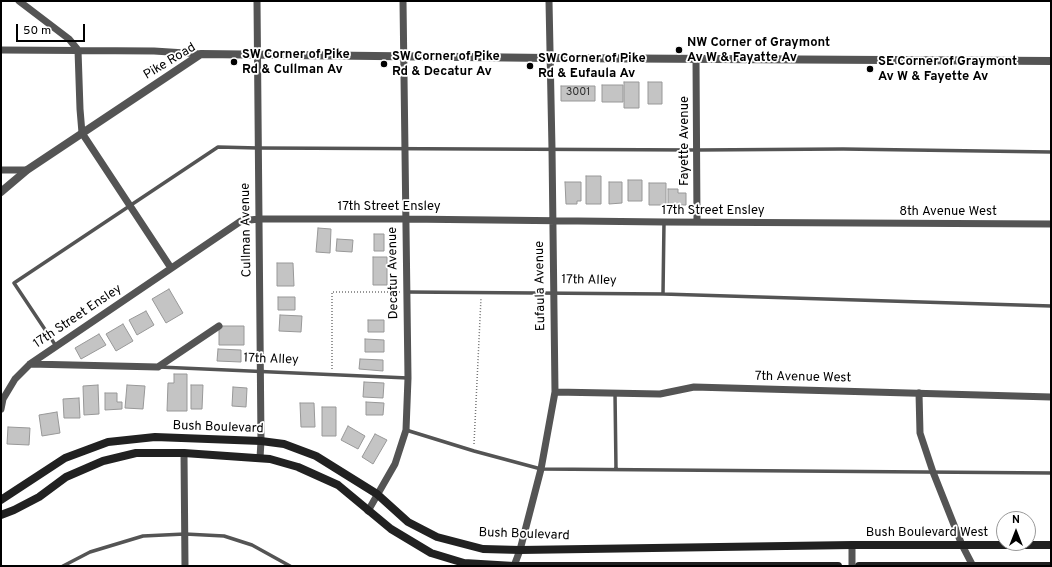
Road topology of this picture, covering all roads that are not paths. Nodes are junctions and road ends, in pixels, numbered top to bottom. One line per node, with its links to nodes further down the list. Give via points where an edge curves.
1 (19, 1): 6 (street, via 69,39)
2 (256, 1): 8 (street, Cullman Avenue)
3 (403, 1): 9 (street, Decatur Avenue)
4 (548, 1): 10 (street, Eufaula Avenue)
5 (1, 50): 6 (street)
6 (78, 50): 7 (street); 13 (street)
7 (201, 54): 8 (street, Pike Road); 13 (street, Pike Road)
8 (257, 55): 9 (street, Pike Road); 14 (street, Cullman Avenue)
9 (404, 56): 10 (street, Pike Road); 15 (street, Decatur Avenue)
10 (549, 58): 11 (street, Pike Road); 16 (street, Eufaula Avenue)
11 (696, 59): 12 (street, Pike Road); 17 (street, Fayette Avenue)
12 (1051, 61)
13 (82, 133): 20 (street, Pike Road); 22 (street)
14 (258, 148): 15 (lane); 22 (lane, via 218,146); 23 (street, Cullman Avenue)
15 (405, 148): 16 (lane); 24 (street, Decatur Avenue)
16 (552, 149): 17 (lane); 25 (street, Eufaula Avenue)
17 (697, 150): 18 (lane); 27 (street, Fayette Avenue)
18 (1051, 152)
19 (1, 170): 20 (street)
20 (27, 170): 21 (street, Pike Road)
21 (1, 192)
22 (130, 204): 30 (street); 36 (lane, via 14,283)
23 (259, 219): 24 (street, 17th Street Ensley); 30 (street, 17th Street Ensley, via 241,221); 39 (street, Cullman Avenue)
24 (405, 219): 25 (street, 17th Street Ensley); 31 (street, Decatur Avenue)
25 (552, 221): 26 (street, 17th Street Ensley); 32 (street, Eufaula Avenue)
26 (664, 222): 27 (street, 17th Street Ensley); 33 (lane)
27 (697, 222): 28 (street, 17th Street Ensley)
28 (846, 223): 29 (street, 8th Avenue West)
29 (1051, 224)
30 (171, 268): 36 (street, 17th Street Ensley)
31 (407, 292): 32 (lane, 17th Alley); 40 (street, Decatur Avenue)
32 (553, 293): 33 (lane, 17th Alley); 41 (street, Eufaula Avenue)
33 (663, 294): 34 (lane, 17th Alley)
34 (1051, 306)
35 (219, 326): 38 (street)
36 (56, 346): 37 (street, 17th Street Ensley)
37 (30, 364): 38 (street, 17th Alley); 45 (street, 17th Street Ensley, via 15,379 3,399)
38 (158, 367): 39 (lane, 17th Alley)
39 (260, 372): 40 (lane, 17th Alley); 47 (street, Cullman Avenue)
40 (408, 378): 46 (street, Decatur Avenue)
41 (554, 392): 42 (street, 7th Avenue West); 50 (street, Eufaula Avenue)
42 (615, 393): 43 (street, 7th Avenue West, via 660,394 694,387); 51 (lane)
43 (919, 393): 44 (street, 7th Avenue West); 52 (street, via 920,433)
44 (1051, 397)
45 (1, 409)
46 (406, 430): 50 (lane); 54 (street, Decatur Avenue, via 395,464)
47 (261, 441): 49 (street, Cullman Avenue); 54 (main road, Bush Boulevard, via 284,444 316,456); 55 (main road, Bush Boulevard, via 155,437 108,442 65,458)
48 (184, 453): 49 (main road, Bush Boulevard); 57 (main road, Bush Boulevard, via 136,453 103,461 66,477 39,497); 58 (street)
49 (260, 458): 56 (main road, Bush Boulevard, via 298,467 338,486)
50 (541, 469): 51 (lane); 62 (street, Eufaula Avenue)
51 (616, 469): 52 (lane)
52 (933, 472): 53 (lane); 60 (street)
53 (1051, 473)
54 (377, 494): 56 (street, Decatur Avenue); 62 (main road, Bush Boulevard, via 408,522 437,537 483,549)
55 (1, 500)
56 (368, 511): 66 (main road, Bush Boulevard, via 391,529 432,553 464,563)
57 (1, 515)
58 (185, 534): 63 (lane, via 143,536 90,552); 64 (street); 65 (lane, via 224,536 252,545)
59 (1051, 544): 60 (main road, Bush Boulevard West)
60 (962, 545): 61 (main road, Bush Boulevard West); 70 (street)
61 (852, 546): 62 (main road, Bush Boulevard); 68 (street)
62 (520, 550): 66 (street, Eufaula Avenue)
63 (63, 566)
64 (185, 566)
65 (290, 566)
66 (514, 566): 67 (main road, Bush Boulevard)
67 (838, 566)
68 (852, 566)
69 (859, 566): 70 (main road)
70 (973, 566): 71 (main road)
71 (1051, 566)

